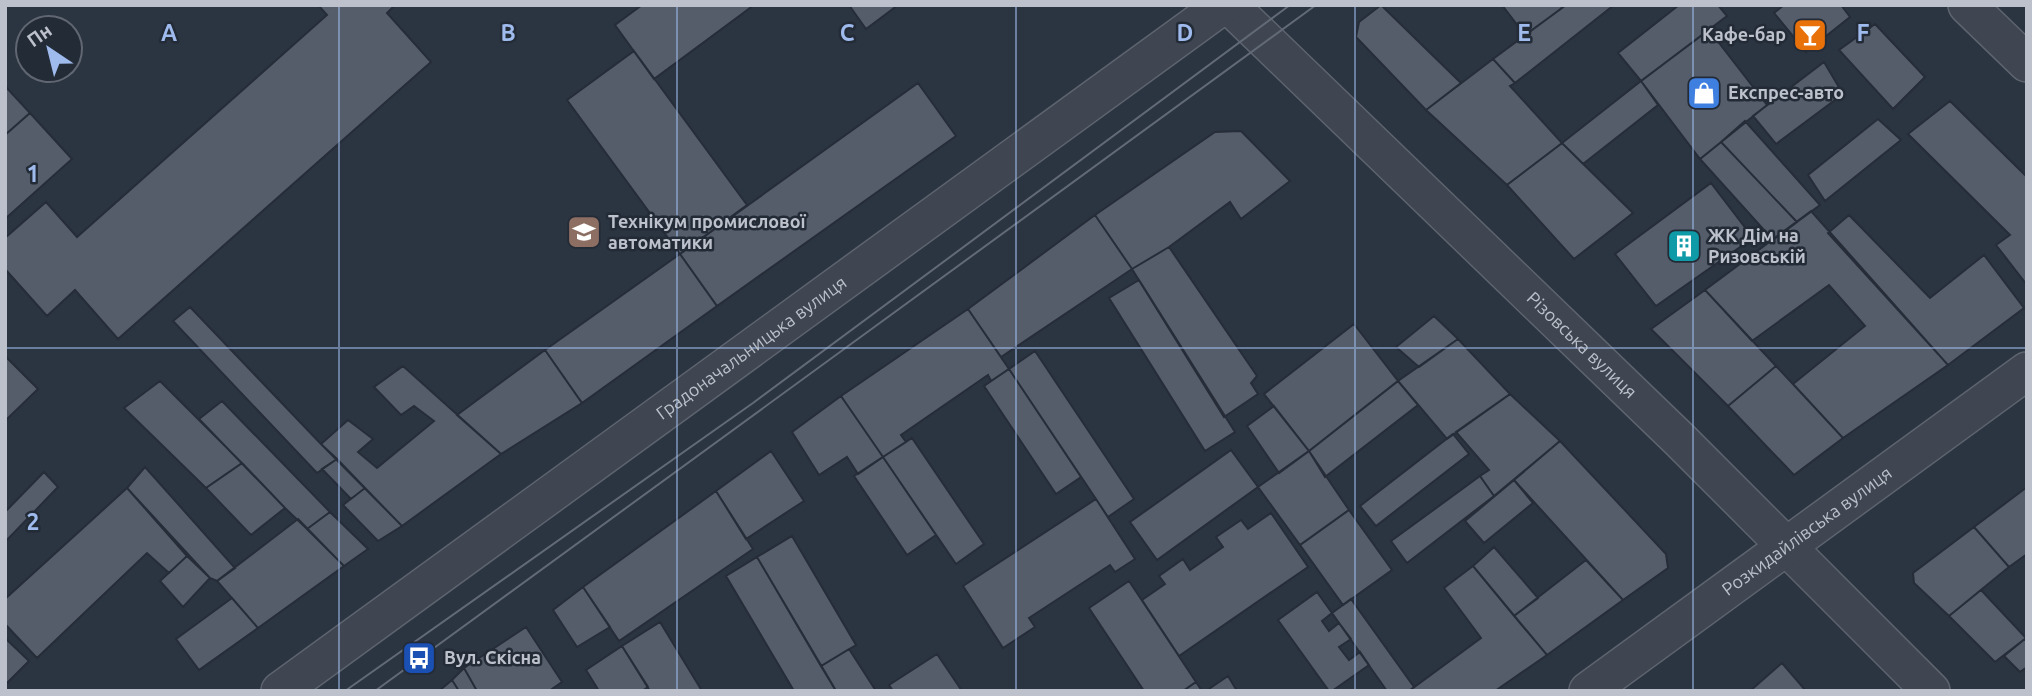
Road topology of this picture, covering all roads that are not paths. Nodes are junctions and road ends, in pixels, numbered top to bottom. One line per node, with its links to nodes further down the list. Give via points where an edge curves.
1 (1223, 5): 7 (street, Градоначальницька вулиця)
2 (1229, 5): 6 (street, Різовська вулиця)
3 (1967, 5): 4 (street)
4 (2027, 63)
5 (2027, 371): 6 (street, Розкидайлівська вулиця)
6 (1787, 547): 8 (street, Розкидайлівська вулиця); 9 (street, Різовська вулиця)
7 (280, 691)
8 (1588, 691)
9 (1931, 691)

